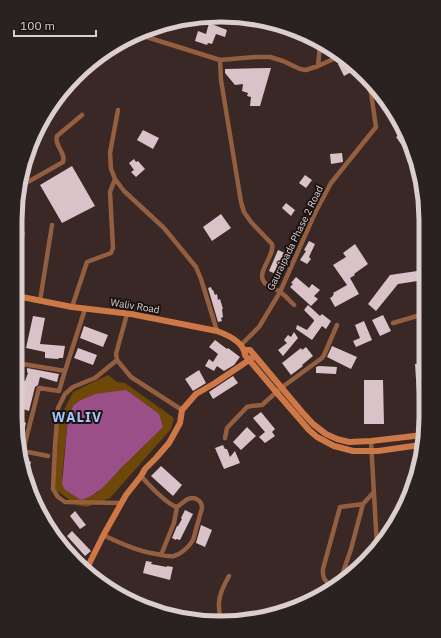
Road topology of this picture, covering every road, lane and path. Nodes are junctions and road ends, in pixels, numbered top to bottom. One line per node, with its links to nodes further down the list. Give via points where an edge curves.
1 (146, 37): 4 (street)
2 (320, 49): 5 (street)
3 (335, 58): 5 (street)
4 (220, 60): 5 (street, via 270,57 300,69); 14 (street, via 241,202 251,222 272,244 272,252 262,276 265,284)
5 (318, 66)
6 (371, 92): 14 (street, Gauraipada Phase 2 Road, via 376,126 331,183 314,213)
7 (118, 110): 9 (street, via 110,153 111,169)
8 (82, 115): 10 (street, via 56,139 64,154 64,162)
9 (115, 179): 18 (street, via 110,192 113,248 111,253 87,262); 24 (street, via 124,191 164,228 196,267)
10 (26, 183)
11 (52, 225): 16 (street)
12 (23, 233): 13 (street)
13 (22, 240)
14 (280, 292): 17 (street); 25 (street, Gauraipada Phase 2 Road)
15 (22, 297): 16 (main road, Waliv Road)
16 (40, 301): 18 (main road, Waliv Road)
17 (294, 305)
18 (72, 307): 19 (main road, Waliv Road)
19 (85, 309): 20 (main road, Waliv Road); 29 (street)
20 (126, 314): 24 (main road, Waliv Road); 27 (street, via 116,354)
21 (419, 316): 22 (street)
22 (394, 323)
23 (337, 325): 30 (street, via 322,358)
24 (218, 331): 25 (main road, Waliv Road, via 231,336)
25 (243, 348): 26 (main road, Waliv Road, via 245,354)
26 (253, 358): 30 (main road, Waliv Road); 31 (main road, via 196,394)
27 (117, 360): 31 (street, via 131,378); 42 (street, via 95,378 73,387 65,394 58,408 53,489 58,497 66,502)
28 (22, 364): 29 (street)
29 (65, 371): 35 (street, via 59,391 39,388)
30 (279, 390): 33 (street, via 262,405 247,407 228,428); 34 (main road, Waliv Road, via 326,434 349,442); 37 (main road, Waliv Road, via 317,437 334,446 353,451)
31 (182, 410): 40 (main road, via 180,423 169,443)
32 (418, 435): 34 (main road, Waliv Road)
33 (225, 438)
34 (371, 441): 37 (street)
35 (24, 443)
36 (417, 445): 37 (main road, Waliv Road)
37 (371, 451): 41 (street)
38 (25, 452): 39 (street)
39 (48, 456)
40 (141, 476): 42 (main road); 44 (street, via 168,502)
41 (373, 493): 43 (street); 46 (street)
42 (121, 503): 45 (main road)
43 (363, 504): 49 (street); 51 (street, via 340,507 322,574)
44 (177, 507): 47 (street, via 174,523); 47 (street, via 192,498 202,504 190,544 175,555)
45 (103, 535): 47 (street, via 144,552); 48 (main road)
46 (376, 541)
47 (161, 555)
48 (89, 566)
49 (342, 574)
50 (229, 576): 52 (street, via 221,590)
51 (329, 584)
52 (220, 616)

